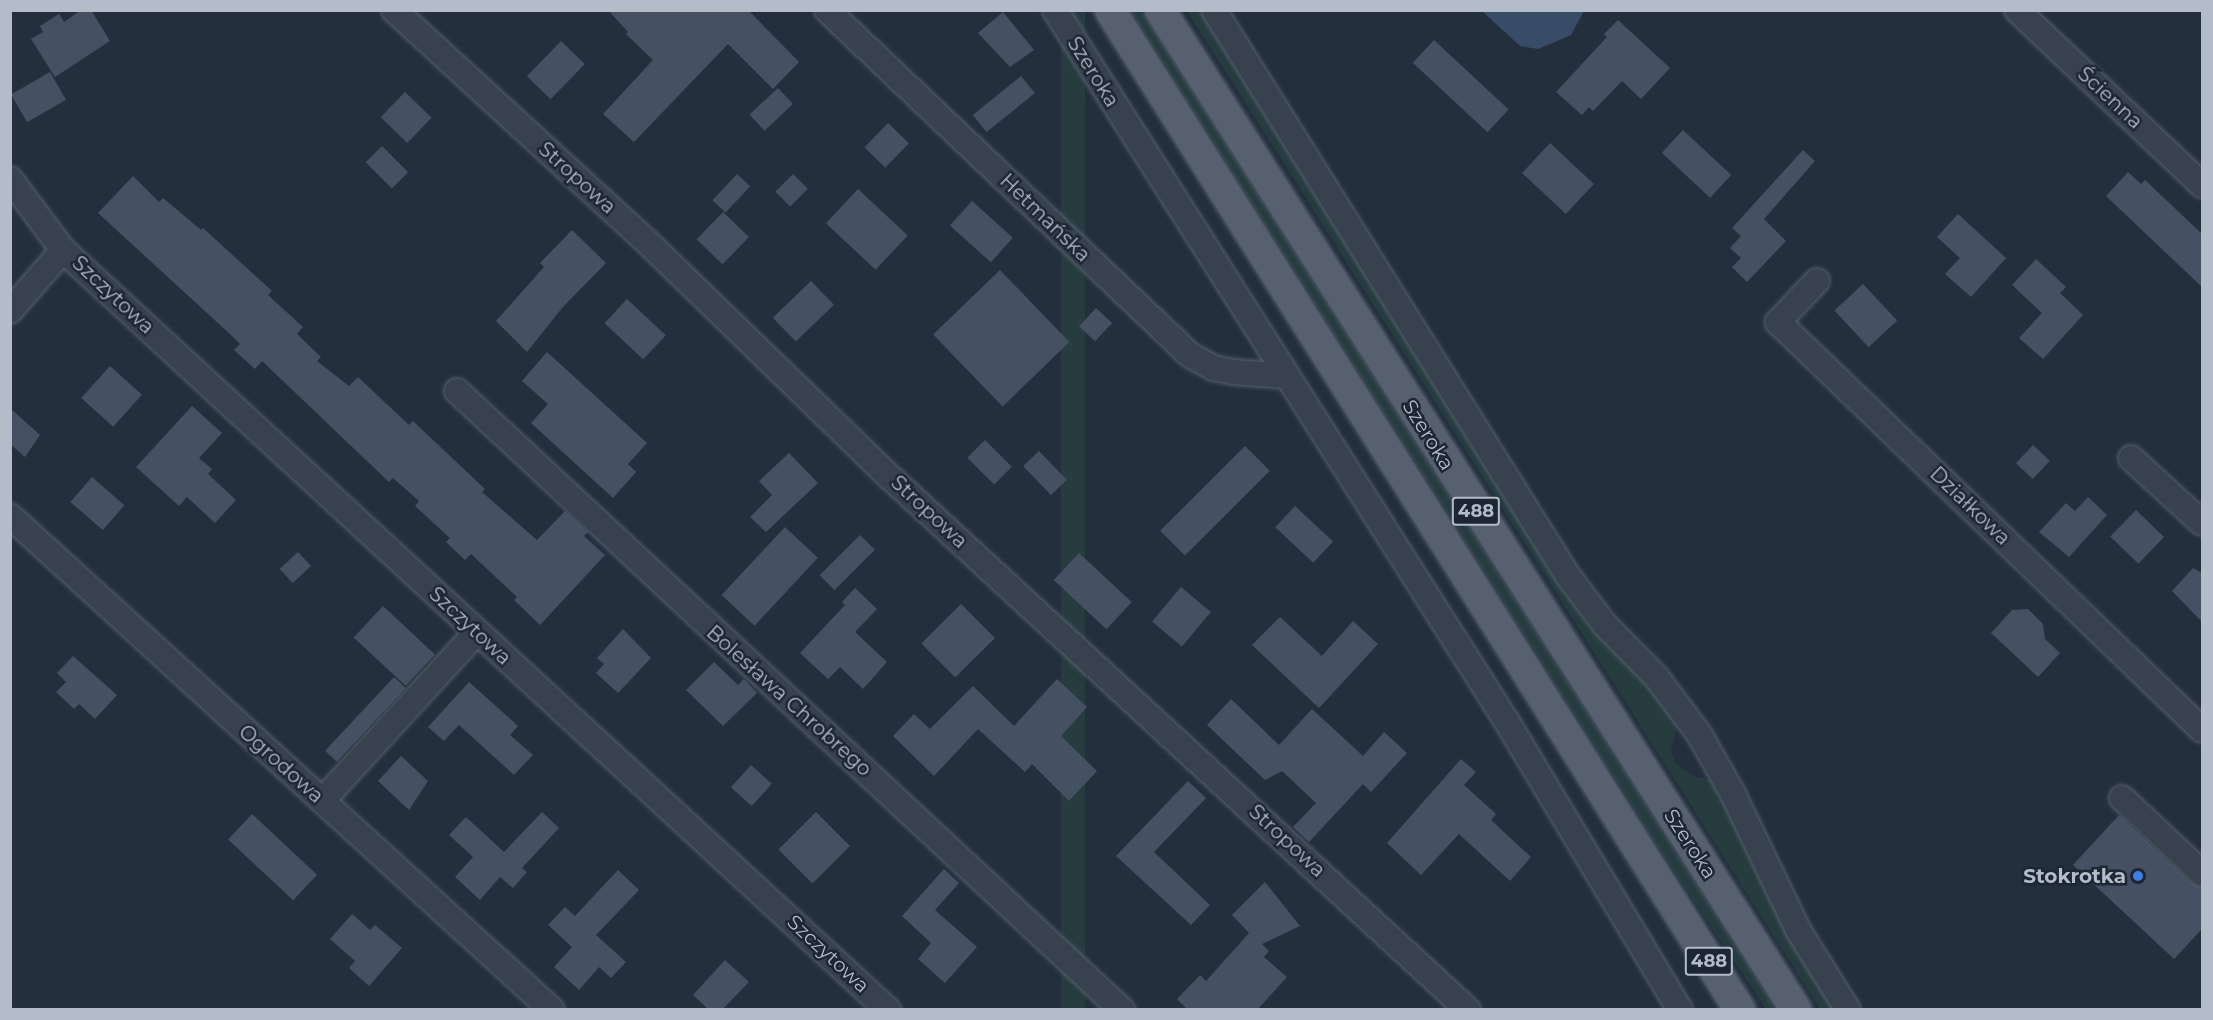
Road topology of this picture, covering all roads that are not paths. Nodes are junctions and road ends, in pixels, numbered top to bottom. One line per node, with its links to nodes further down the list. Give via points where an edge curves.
1 (394, 10): 26 (street, Stropowa, via 641,236 900,486)
2 (826, 10): 13 (street, Hetmańska, via 1190,355 1213,368)
3 (1055, 10): 13 (street, Szeroka)
4 (1110, 10): 28 (main road, 488)
5 (1160, 10): 29 (main road, Szeroka / 488)
6 (1214, 10): 30 (street, via 1568,576 1605,625 1657,678 1699,734 1732,792 1798,930)
7 (2017, 10): 9 (street, Ścienna)
8 (10, 179): 10 (street, Szczytowa)
9 (2202, 185)
10 (59, 244): 12 (street); 18 (street, Szczytowa)
11 (1816, 281): 19 (street, Działkowa, via 1778,322)
12 (10, 311)
13 (1287, 376): 27 (street, Szeroka, via 1507,722)
14 (457, 391): 25 (street, Bolesława Chrobrego)
15 (2131, 458): 17 (street)
16 (10, 516): 21 (street, Ogrodowa)
17 (2202, 523)
18 (477, 632): 21 (street); 24 (street, Szczytowa)
19 (2202, 730)
20 (2122, 798): 22 (street)
21 (322, 801): 23 (street, Ogrodowa)
22 (2202, 873)
23 (552, 1010)
24 (888, 1010)
25 (1122, 1010)
26 (1468, 1010)
27 (1680, 1010)
28 (1740, 1010)
29 (1796, 1010)
30 (1848, 1010)

